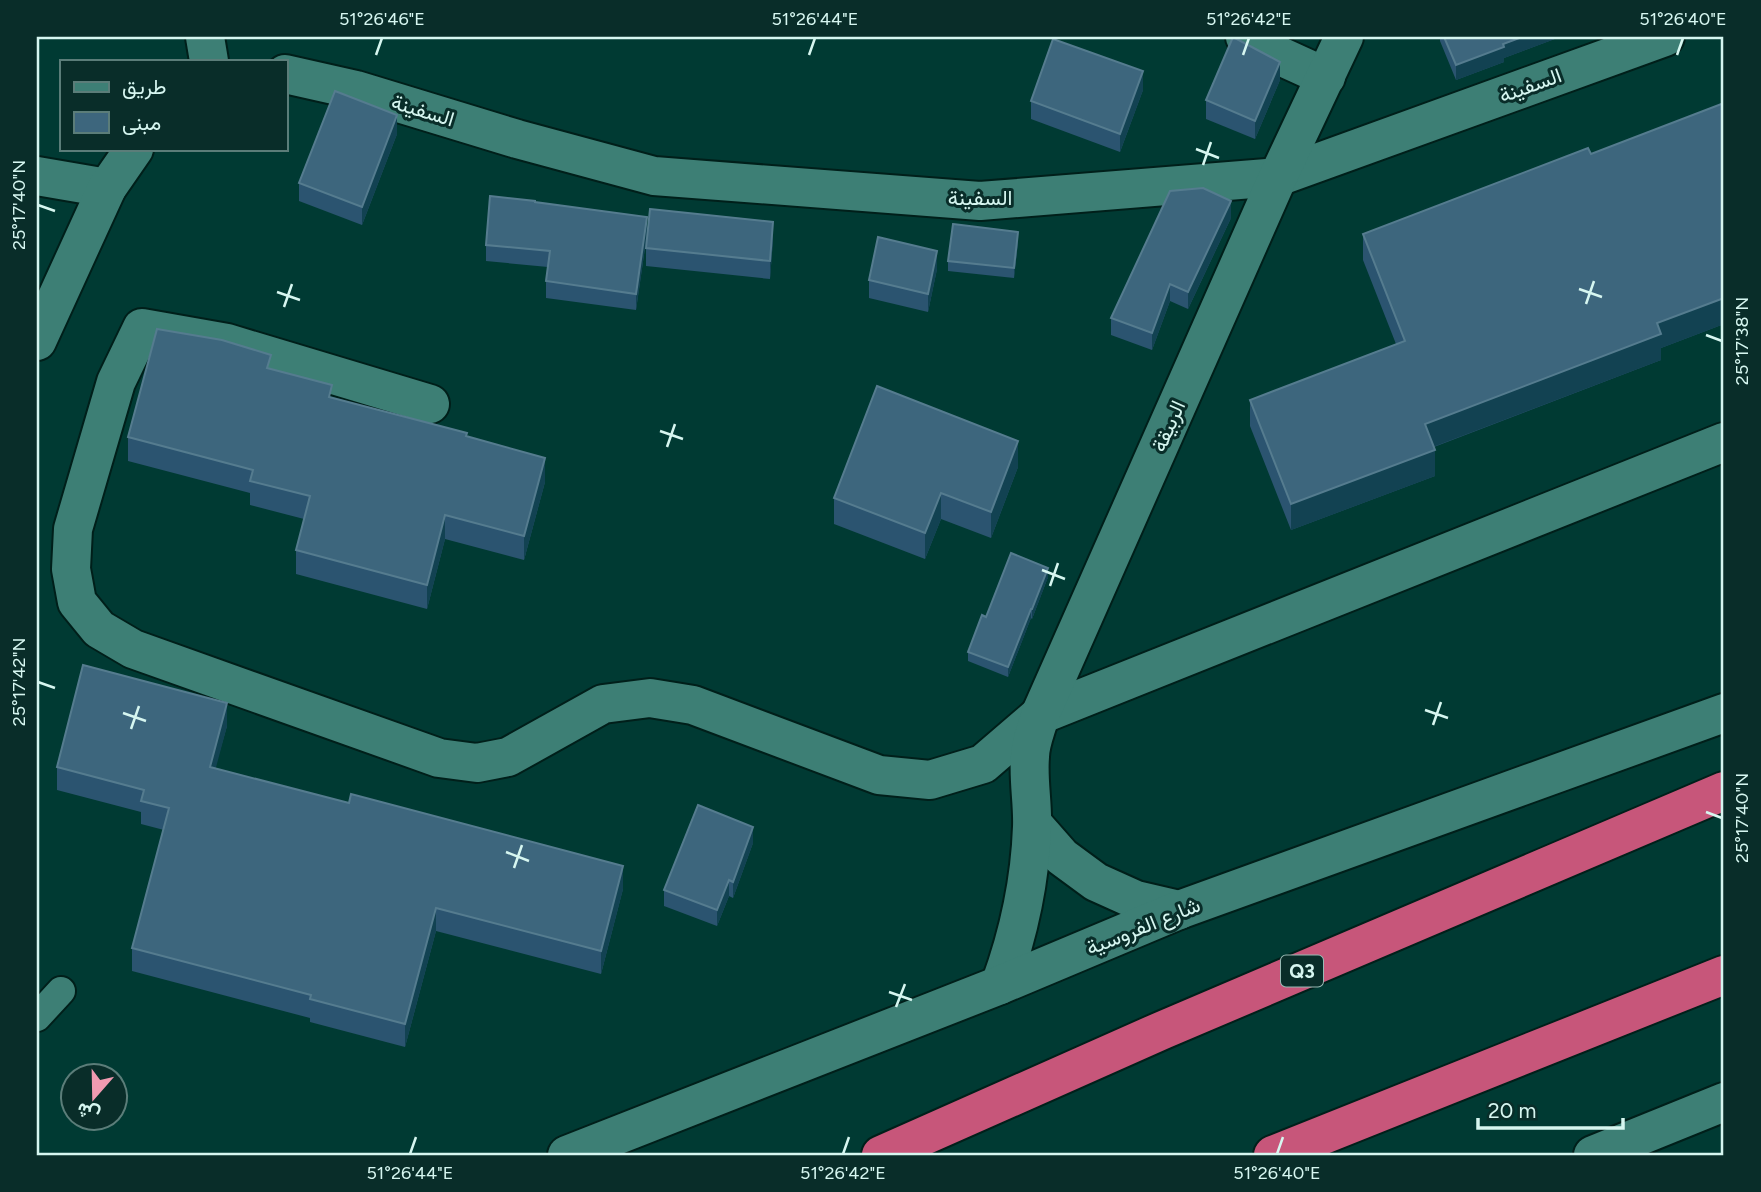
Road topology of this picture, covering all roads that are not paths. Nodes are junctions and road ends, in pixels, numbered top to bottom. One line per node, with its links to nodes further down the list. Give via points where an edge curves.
1 (205, 37): 5 (street)
2 (1245, 37): 7 (street)
3 (1344, 37): 7 (street, الربيقة)
4 (1665, 37): 10 (street, السفينة)
5 (209, 60)
6 (287, 74): 10 (street, السفينة, via 654,176 980,201)
7 (1326, 76): 10 (street, الربيقة)
8 (133, 150): 11 (street)
9 (37, 176): 11 (street)
10 (1278, 177): 16 (street, الربيقة)
11 (107, 188): 12 (street)
12 (37, 341)
13 (430, 404): 16 (street, via 226,344 142,328 116,382 73,529 71,569 77,602 99,629 133,649 439,758 477,763 508,757 603,704 650,698 693,705 879,775 930,780 983,764)
14 (1724, 442): 16 (street)
15 (1724, 713): 19 (street, شارع الفروسية)
16 (1040, 715): 18 (street, الربيقة, via 1030,755)
17 (1724, 791): 26 (highway, Q3)
18 (1033, 824): 19 (street, via 1062,857 1096,882 1136,900); 21 (street, الربيقة, via 1024,906)
19 (1179, 910): 21 (street, شارع الفروسية)
20 (1724, 975): 27 (highway)
21 (1000, 985): 25 (street, شارع الفروسية)
22 (61, 991): 23 (lane)
23 (37, 1017)
24 (1724, 1102): 28 (street)
25 (567, 1155)
26 (881, 1155)
27 (1273, 1155)
28 (1593, 1155)

